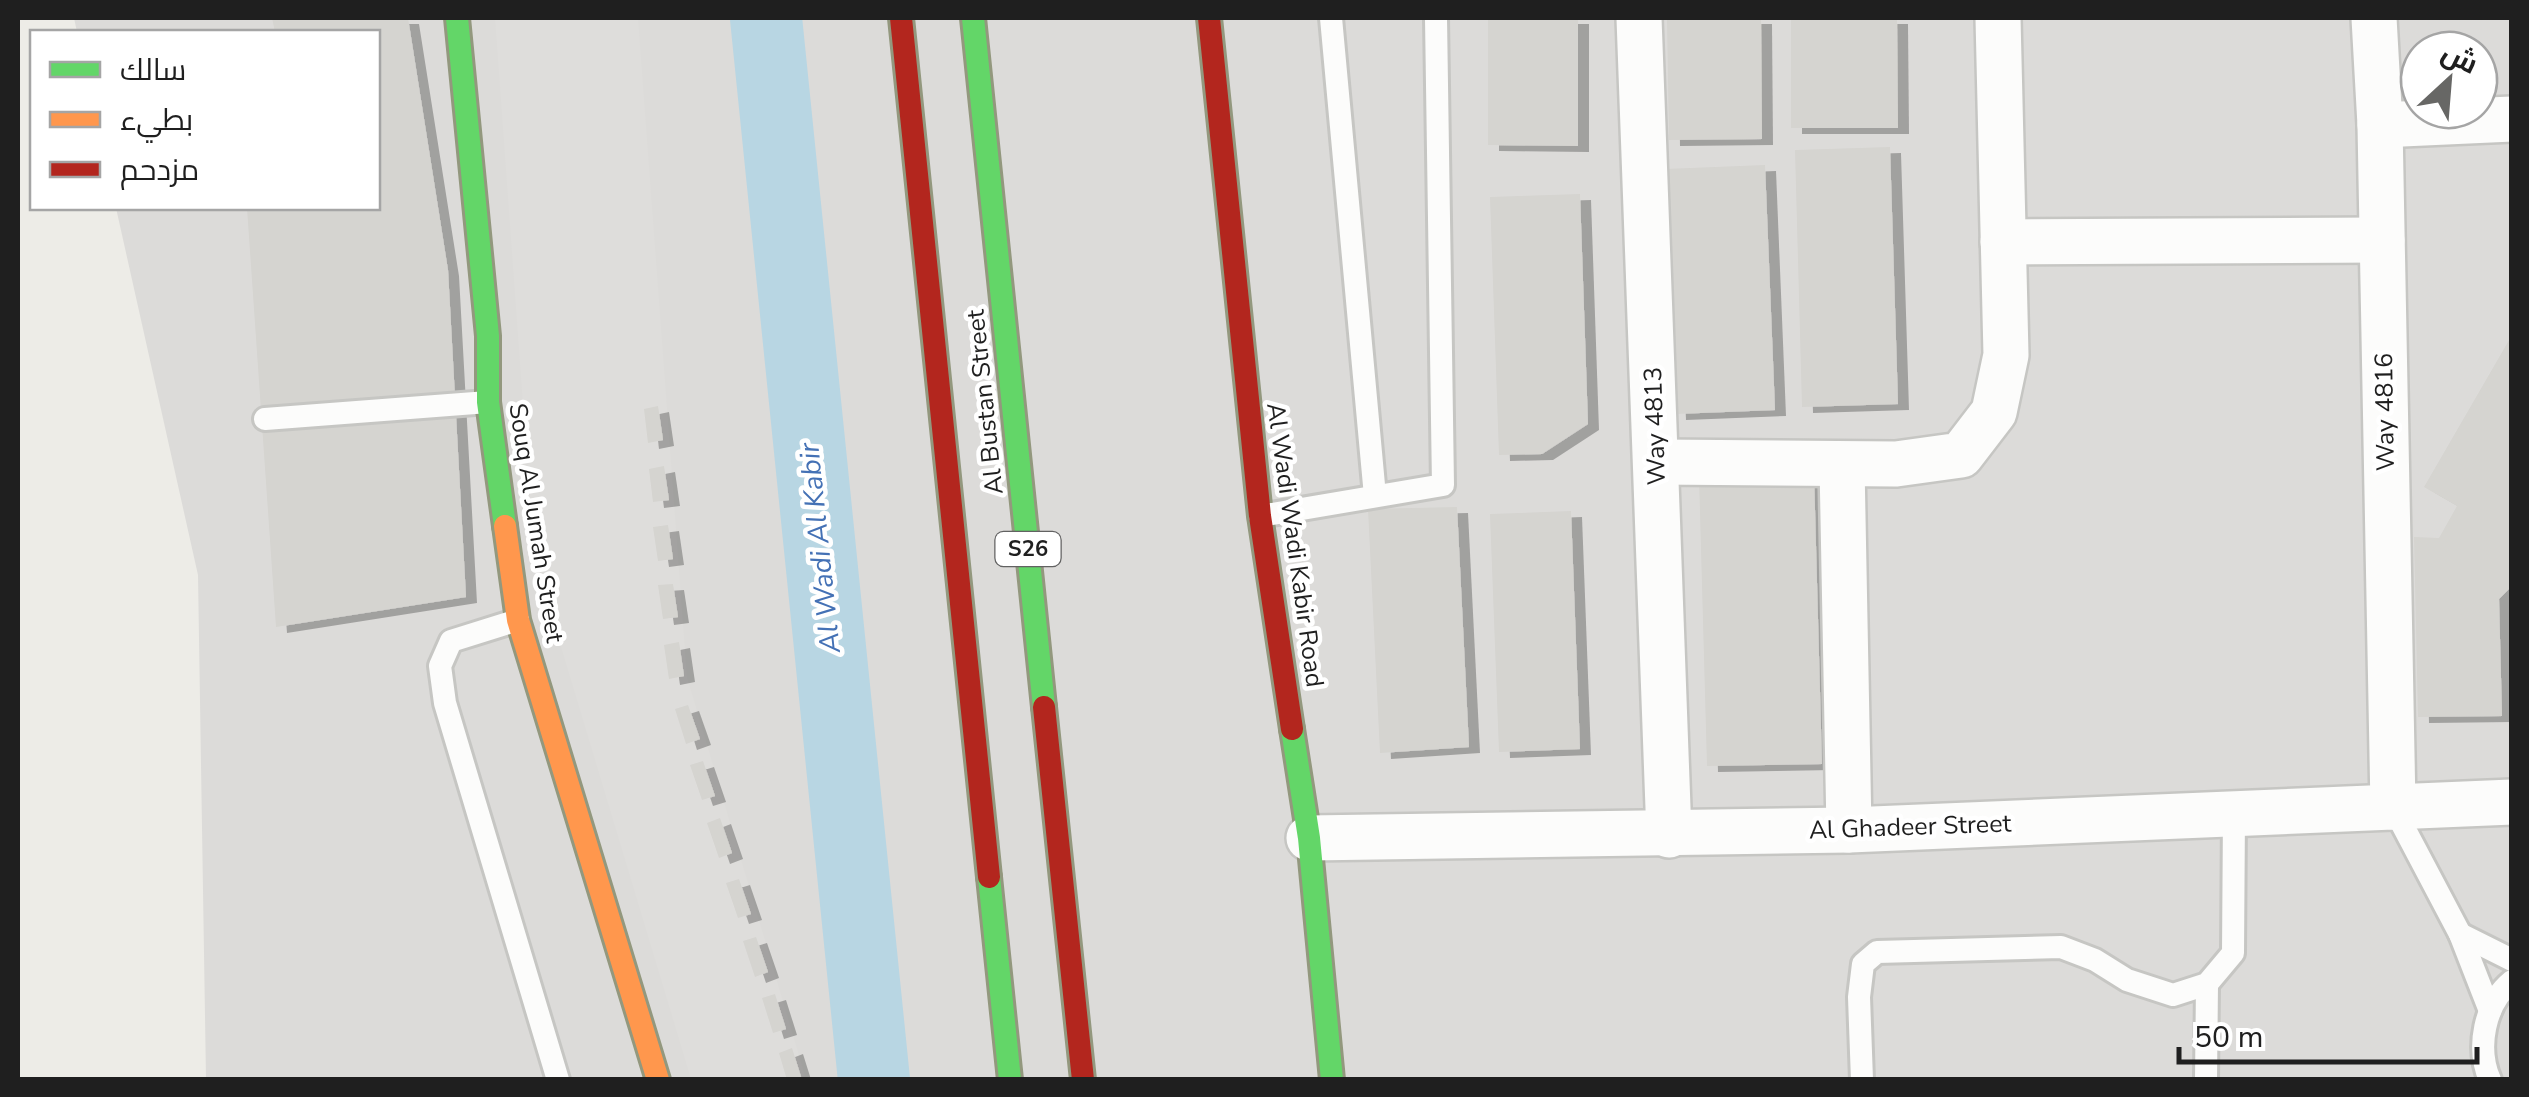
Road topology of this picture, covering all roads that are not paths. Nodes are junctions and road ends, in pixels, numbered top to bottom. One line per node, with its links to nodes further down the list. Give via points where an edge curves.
1 (457, 18): 14 (street, Souq Al Jumah Street, via 488,336)
2 (901, 18): 35 (street, Al Bustan Street)
3 (973, 18): 36 (street, Al Bustan Street / S26)
4 (1209, 18): 19 (street, Al Wadi Wadi Kabir Road)
5 (1331, 18): 18 (lane)
6 (1436, 18): 18 (lane, via 1443,485)
7 (1639, 18): 16 (street, Way 4813)
8 (1998, 18): 13 (street)
9 (2374, 18): 11 (street, Way 4816)
10 (2512, 118): 11 (street)
11 (2380, 124): 12 (street, Way 4816)
12 (2382, 240): 13 (street); 22 (street, Way 4816)
13 (2003, 242): 17 (street, via 2006,355 1994,412 1960,455)
14 (488, 402): 15 (lane); 20 (street, Souq Al Jumah Street)
15 (265, 418)
16 (1657, 462): 17 (street); 25 (street, Way 4813)
17 (1842, 464): 24 (street)
18 (1375, 496): 19 (lane)
19 (1260, 516): 26 (street, Al Wadi Wadi Kabir Road)
20 (518, 620): 33 (lane, via 451,641 440,666 445,703); 34 (street, Souq Al Jumah Street)
21 (2512, 802): 22 (street, Al Ghadeer Street)
22 (2392, 807): 23 (street, Al Ghadeer Street); 27 (lane)
23 (2234, 814): 24 (street, Al Ghadeer Street); 30 (lane, via 2233,953)
24 (1849, 830): 25 (street, Al Ghadeer Street)
25 (1669, 835): 26 (street, Al Ghadeer Street)
26 (1309, 838): 37 (street, Al Wadi Wadi Kabir Road)
27 (2460, 934): 28 (lane); 31 (lane)
28 (2512, 960)
29 (2512, 981): 31 (lane)
30 (2207, 984): 38 (lane, via 2172,994 2061,947 1877,952 1863,964); 39 (lane)
31 (2490, 1011): 32 (lane, via 2482,1038)
32 (2485, 1076)
33 (558, 1080)
34 (658, 1080)
35 (1010, 1080)
36 (1083, 1080)
37 (1332, 1080)
38 (1862, 1080)
39 (2206, 1080)

